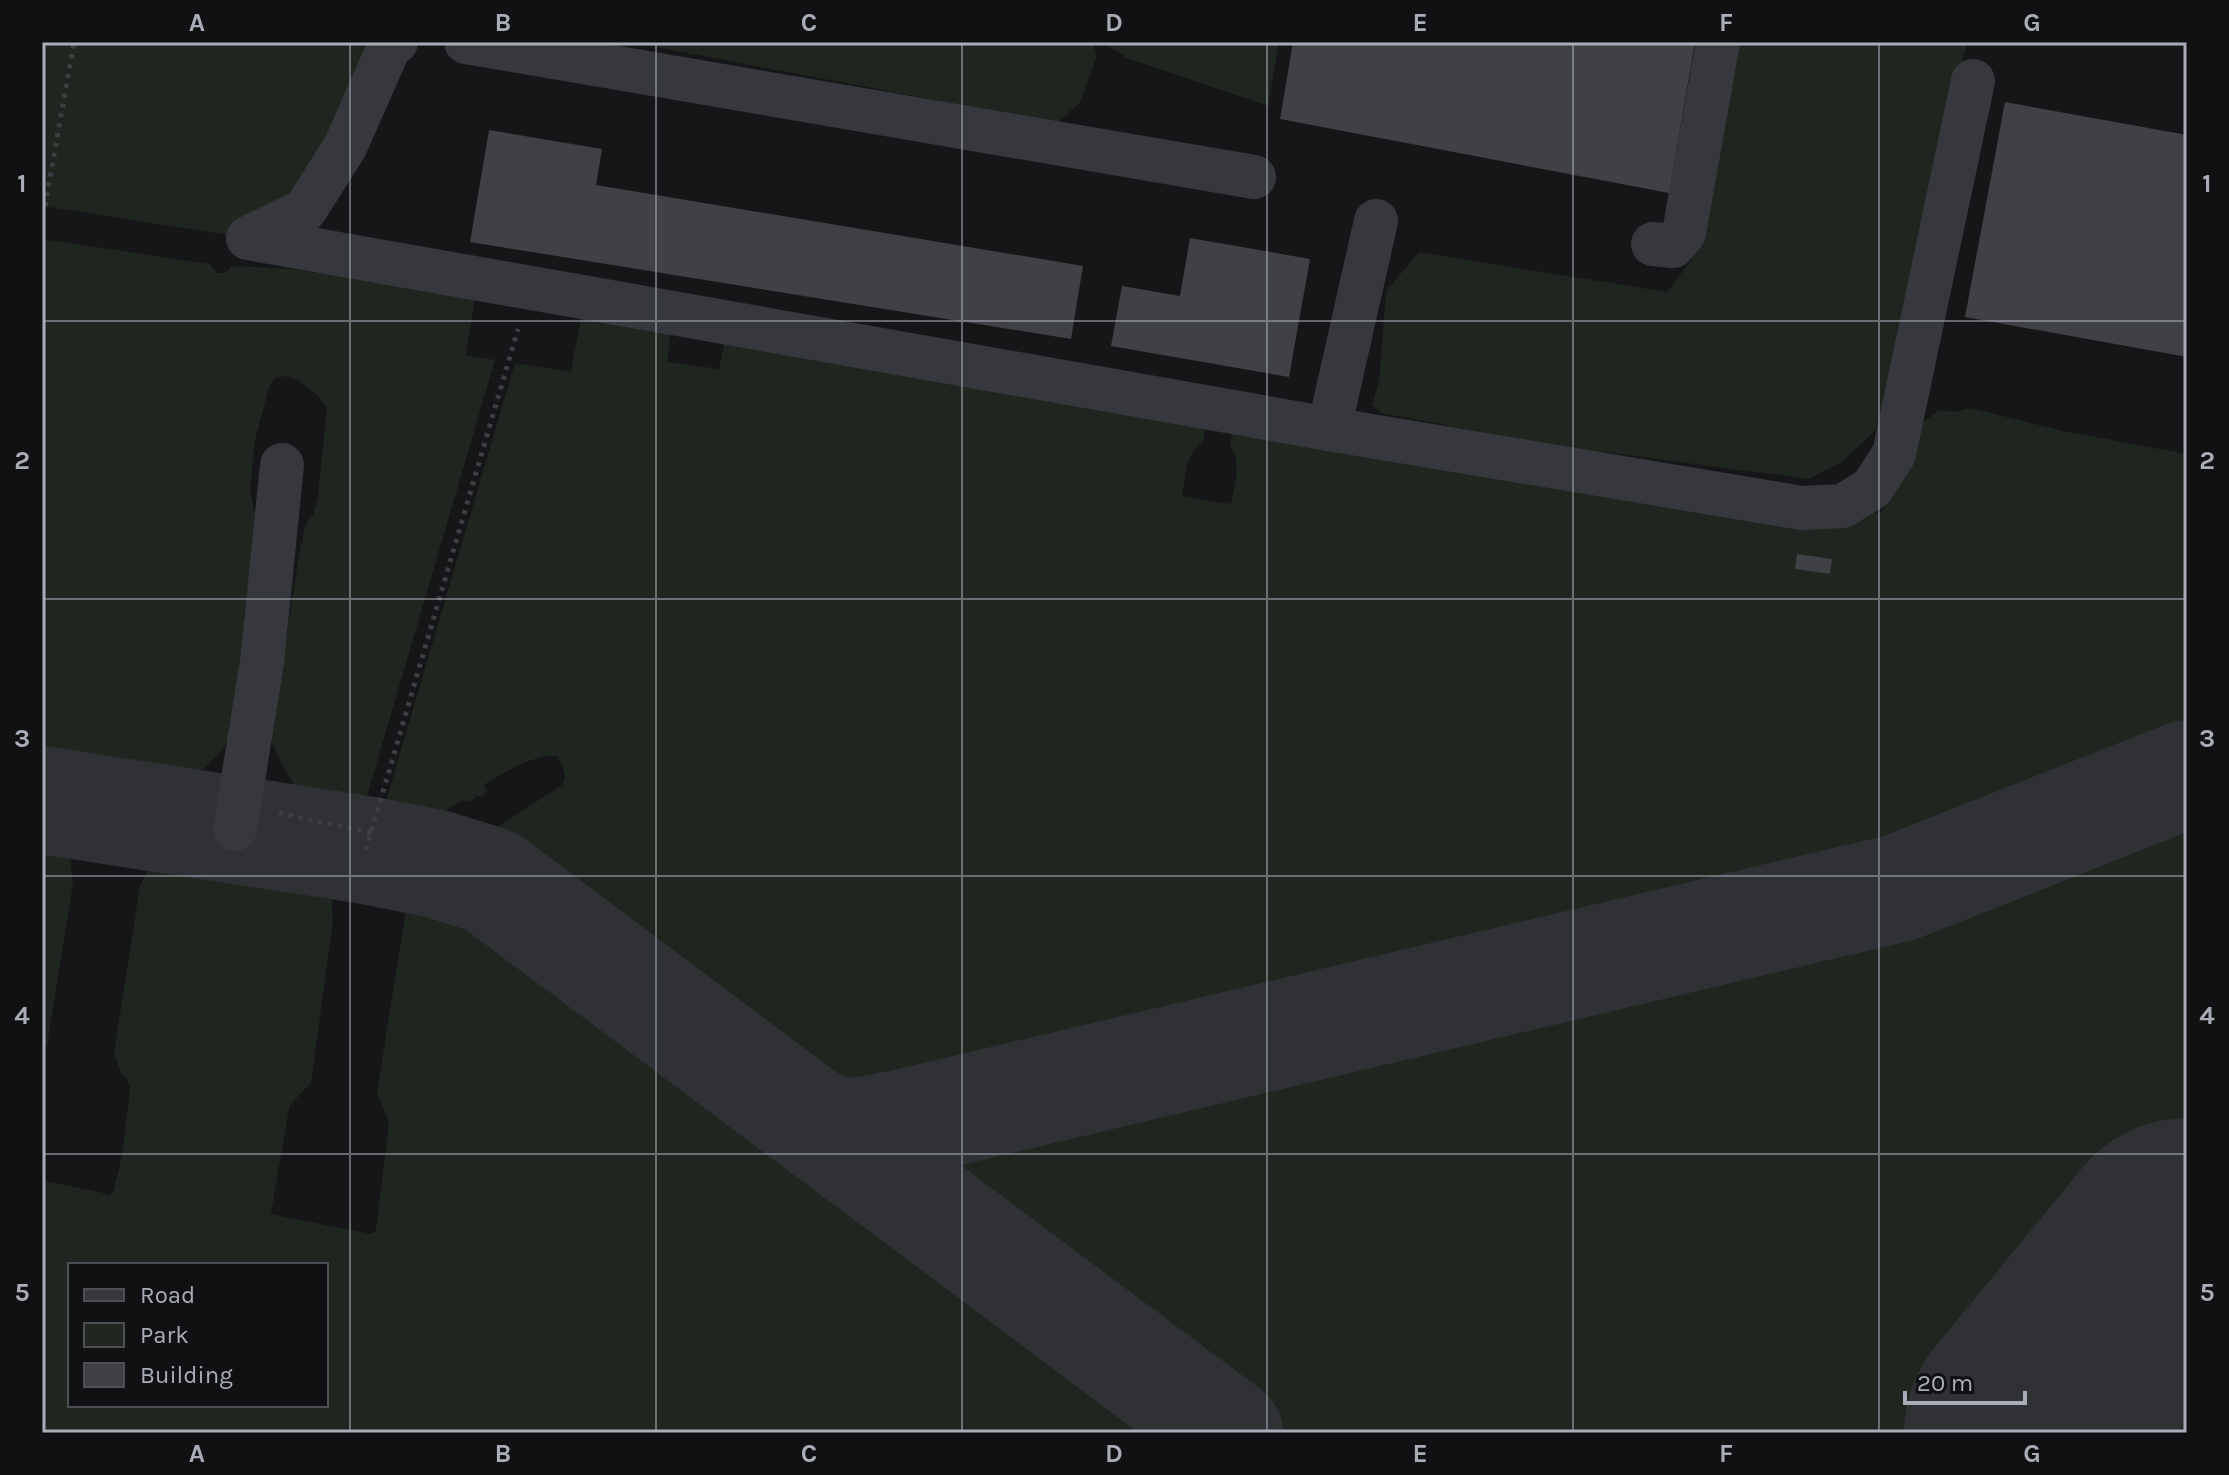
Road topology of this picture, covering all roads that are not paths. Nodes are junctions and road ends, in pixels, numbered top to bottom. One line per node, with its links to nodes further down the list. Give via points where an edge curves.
1 (396, 42): 8 (lane, via 390,45 345,147 305,210 248,238)
2 (466, 42): 5 (lane)
3 (1718, 42): 7 (lane, via 1684,233 1673,246)
4 (1973, 81): 8 (lane, via 1922,359 1894,454 1872,488 1843,506 1802,508)
5 (1254, 177)
6 (1376, 221): 8 (lane)
7 (1653, 244)
8 (1329, 429)
9 (282, 465): 10 (lane, via 262,662)
10 (236, 817)

